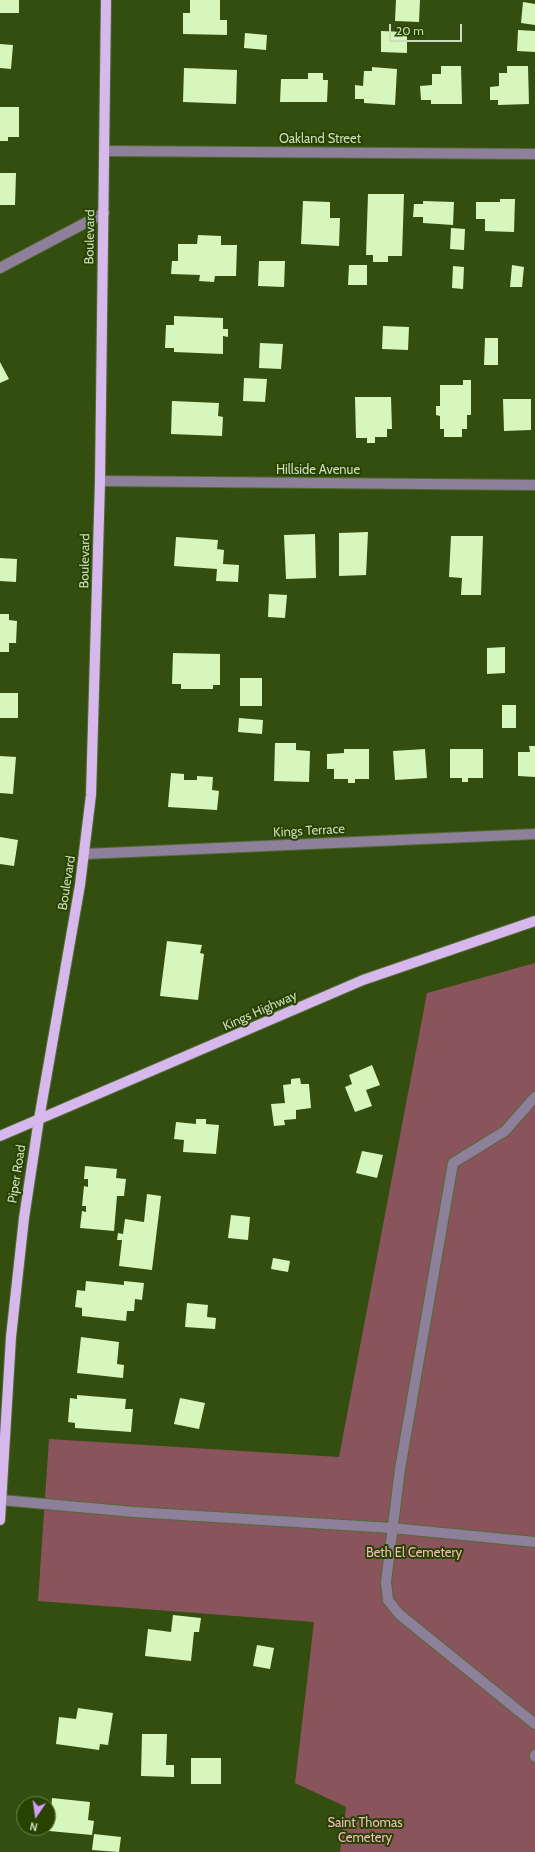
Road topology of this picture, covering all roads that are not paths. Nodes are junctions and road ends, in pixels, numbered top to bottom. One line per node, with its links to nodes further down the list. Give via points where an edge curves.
1 (106, 0): 2 (main road, Boulevard)
2 (105, 151): 3 (street, Oakland Street); 4 (main road, Boulevard)
3 (535, 154)
4 (104, 213): 5 (street); 6 (main road, Boulevard)
5 (0, 268)
6 (100, 481): 7 (street, Hillside Avenue); 9 (main road, Boulevard, via 94,730)
7 (535, 485)
8 (535, 834): 9 (street, Kings Terrace)
9 (85, 854): 12 (main road, Boulevard)
10 (535, 921): 12 (main road, Kings Highway, via 363,980 164,1068)
11 (535, 1097): 16 (street, via 505,1132 453,1163)
12 (39, 1119): 13 (main road, Kings Highway); 14 (main road, Piper Road, via 24,1218 12,1332)
13 (0, 1136)
14 (2, 1500): 15 (main road, Piper Road); 16 (street, via 134,1512)
15 (0, 1520)
16 (392, 1528): 17 (street); 18 (street, via 386,1582 388,1600 399,1614)
17 (535, 1542)
18 (535, 1724)

